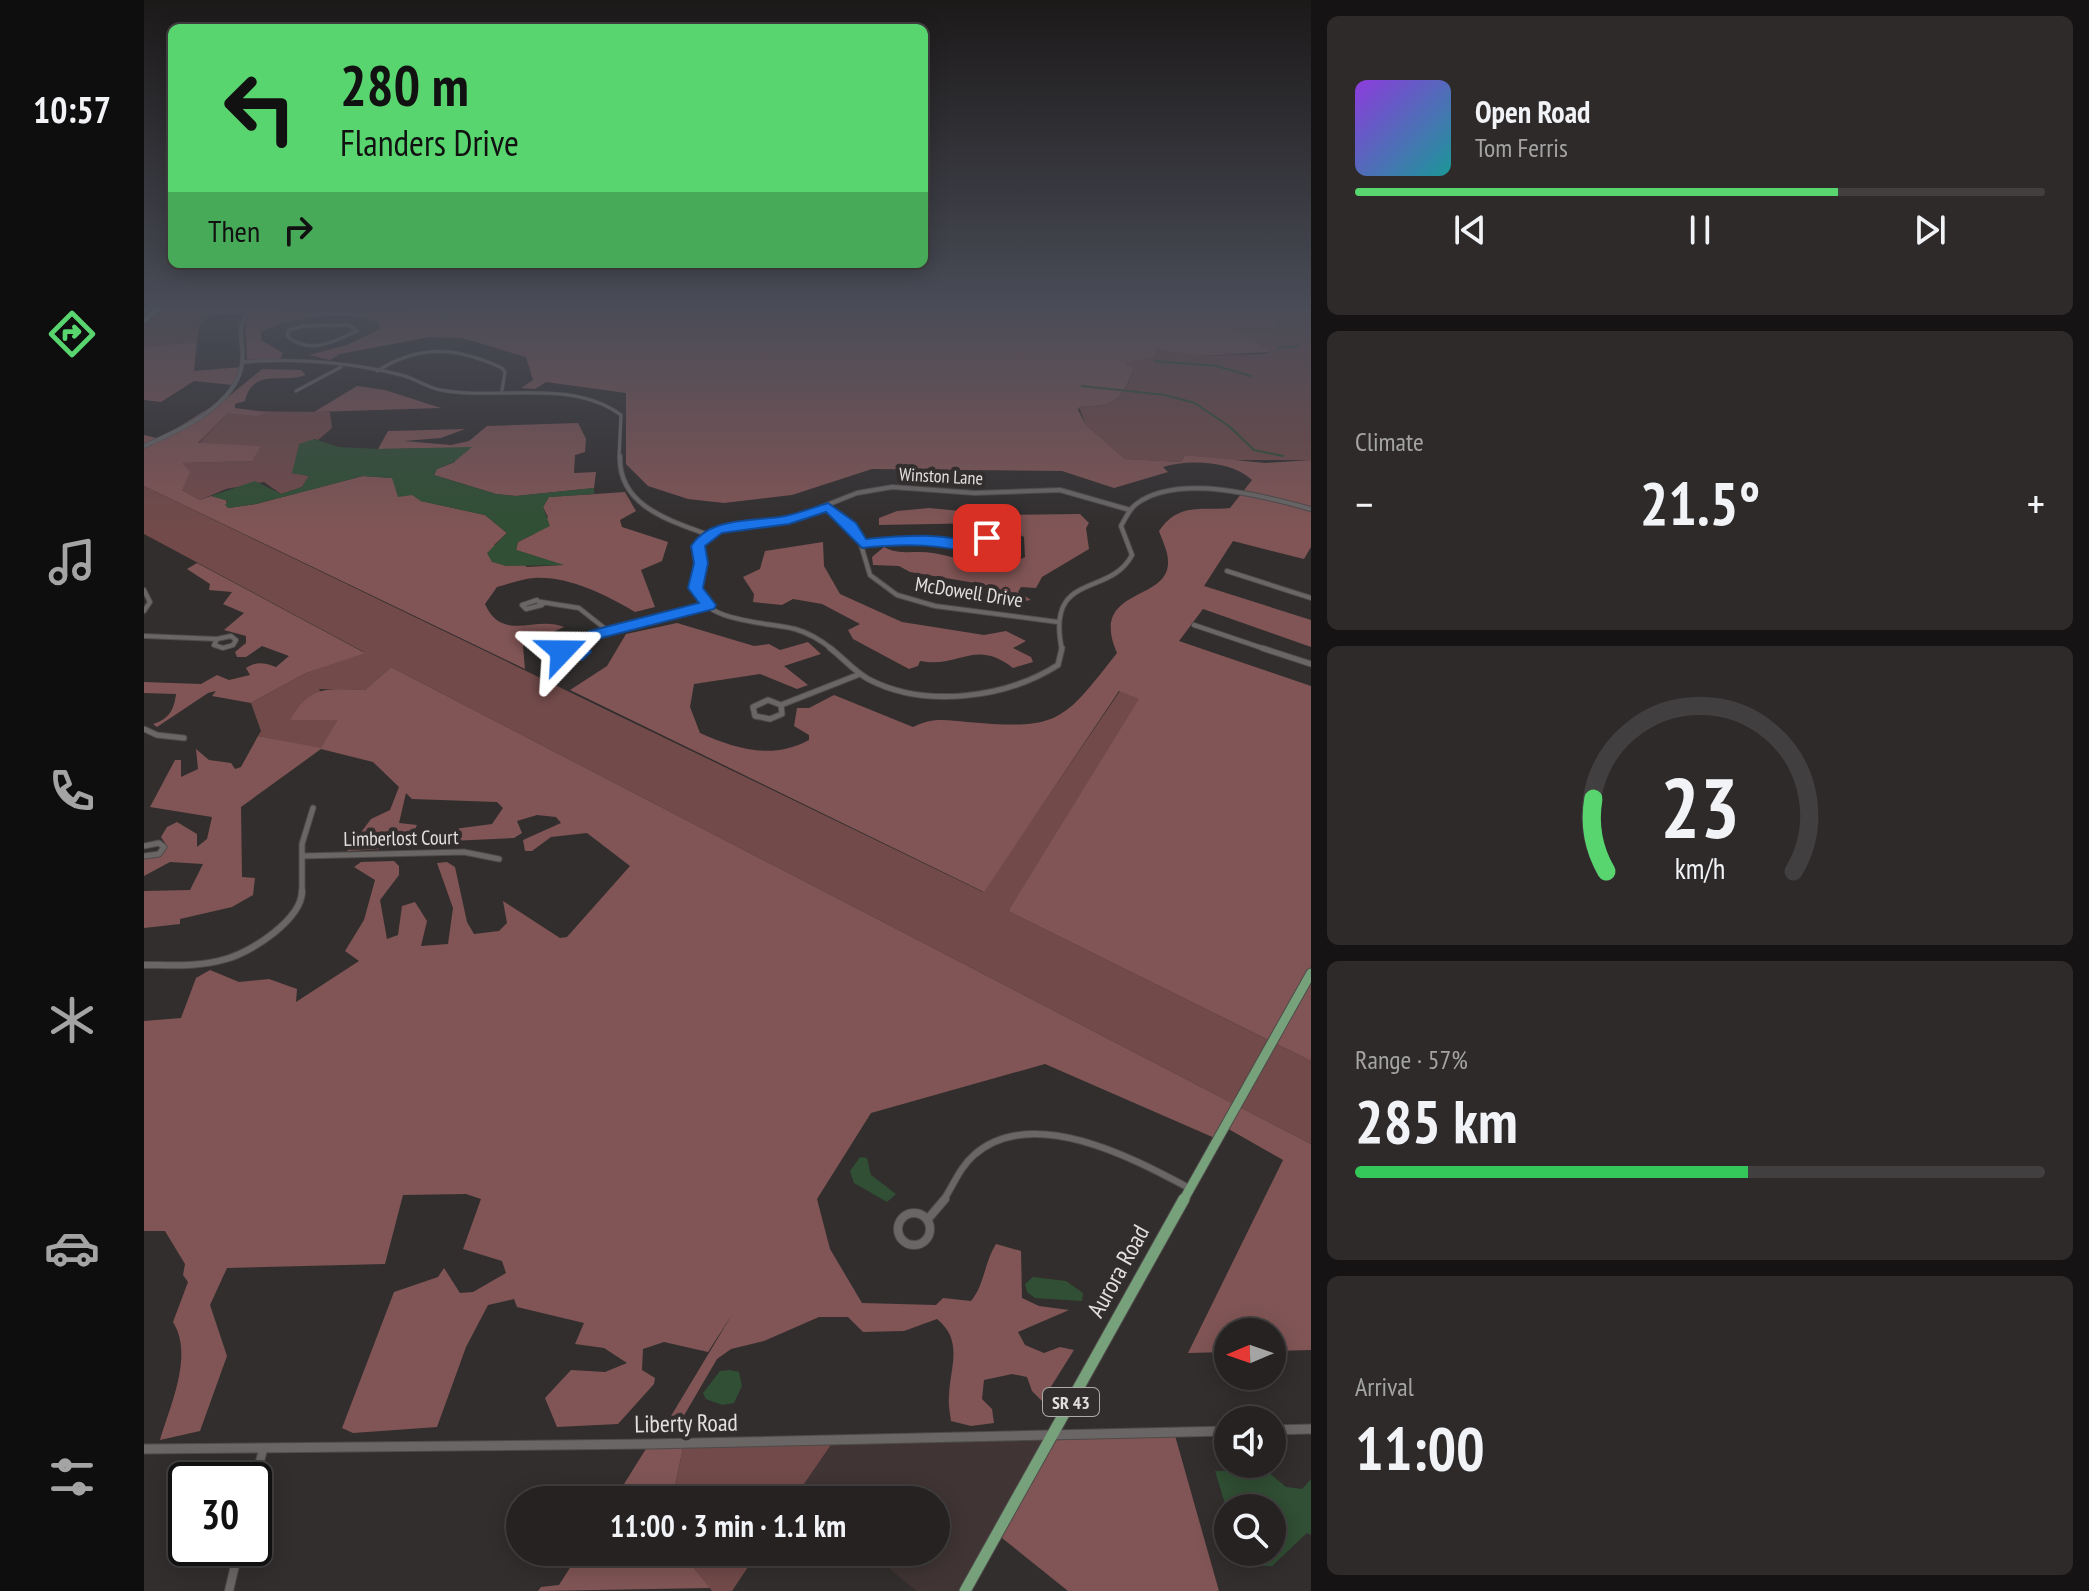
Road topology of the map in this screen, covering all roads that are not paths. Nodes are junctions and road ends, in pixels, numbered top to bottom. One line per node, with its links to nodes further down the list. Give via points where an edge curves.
1 (235, 379): 7 (street, via 177,430)
2 (318, 379): 6 (street)
3 (411, 379): 5 (street, via 441,391)
4 (504, 379): 5 (street)
5 (502, 390): 11 (street, via 614,408 621,418 619,472 635,489 641,506)
6 (296, 391)
7 (144, 446)
8 (828, 507): 10 (street, Winston Lane, via 857,493 909,487 975,493 1060,490); 11 (street, Winston Lane, via 789,520); 12 (street, McDowell Drive)
9 (1311, 509): 10 (street, via 1246,492 1201,488 1165,493)
10 (1130, 510): 20 (street, via 1121,526 1132,555 1129,562 1076,592)
11 (707, 534): 18 (street, via 698,546 696,585)
12 (862, 543): 13 (street, via 918,538); 20 (street, McDowell Drive, via 870,575 903,597)
13 (966, 544): 13 (street, via 979,551 997,546 983,537 970,538)
14 (1227, 571): 16 (street)
15 (144, 590): 19 (street, via 150,602)
16 (1311, 598)
17 (541, 602): 22 (street, via 582,609)
18 (708, 605): 22 (street); 27 (street, via 733,617 809,634 837,650)
19 (144, 611)
20 (1058, 622): 27 (street, via 1063,653 1058,665 1003,689 966,694 909,691)
21 (1194, 625): 26 (street)
22 (608, 631): 25 (street)
23 (144, 636): 24 (street)
24 (217, 639): 24 (street, via 215,646 223,648 236,640)
25 (578, 646)
26 (1311, 664)
27 (860, 674): 28 (street)
28 (781, 705): 28 (street, via 763,701 752,710 759,718 775,719 782,714)
29 (144, 729): 30 (street)
30 (184, 738)
31 (313, 808): 34 (street)
32 (144, 846): 33 (street, via 164,847 159,854)
33 (144, 856)
34 (302, 856): 35 (street, Limberlost Court, via 464,852); 36 (street, via 302,904 281,929 229,959)
35 (499, 859)
36 (144, 965)
37 (1311, 973): 38 (main road, Aurora Road / SR 43)
38 (1189, 1188): 39 (street, via 1110,1147 1023,1136 978,1152); 43 (main road, Aurora Road / SR 43)
39 (927, 1220): 39 (street, via 930,1236 924,1243 909,1244 897,1232 899,1219 906,1214)
40 (1311, 1429): 41 (street)
41 (1286, 1430)
42 (1214, 1431): 43 (street, Liberty Road)
43 (1053, 1434): 44 (street, Liberty Road); 49 (main road, Aurora Road / SR 43)
44 (263, 1448): 45 (street, Liberty Road); 46 (street)
45 (144, 1449)
46 (260, 1462)
47 (235, 1566): 48 (street)
48 (229, 1591)
49 (965, 1591)

